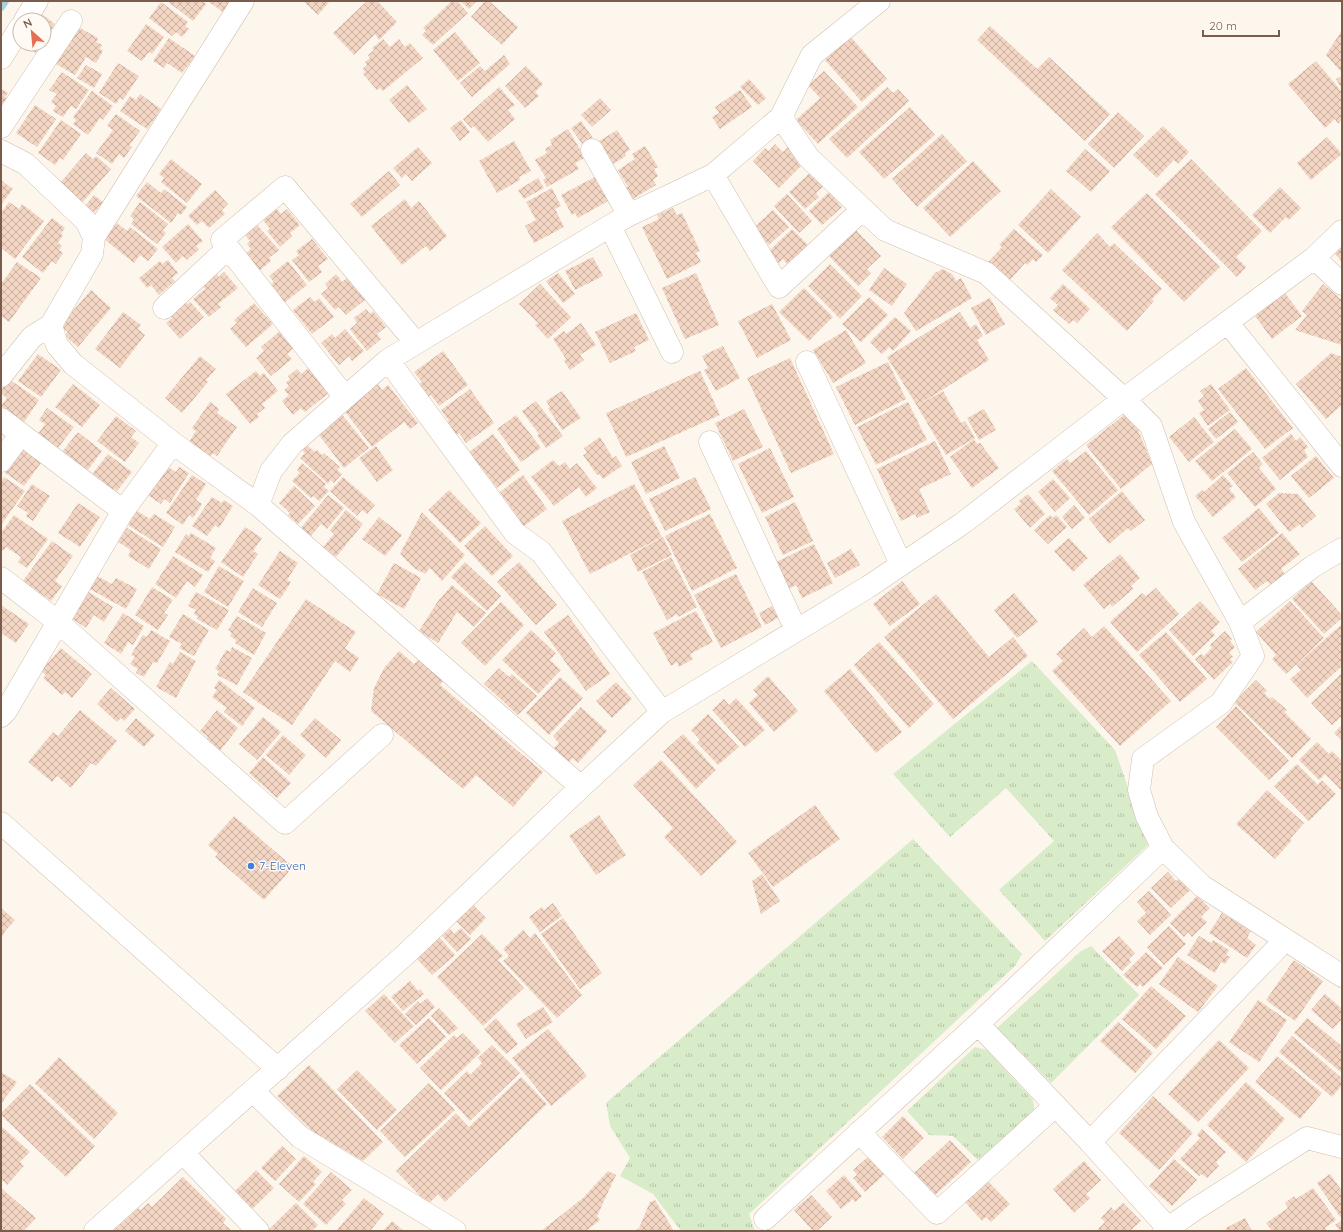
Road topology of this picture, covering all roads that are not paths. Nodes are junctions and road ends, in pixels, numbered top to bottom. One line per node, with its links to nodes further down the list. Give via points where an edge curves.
1 (37, 1): 4 (street)
2 (243, 1): 17 (street)
3 (879, 1): 8 (street, via 812,55)
4 (30, 12)
5 (71, 21): 9 (street)
6 (12, 41): 7 (street)
7 (1, 58)
8 (781, 117): 12 (street); 13 (street, via 808,157)
9 (1, 127)
10 (592, 150): 14 (street)
11 (1, 151): 17 (street, via 26,164 86,221)
12 (713, 175): 13 (street, via 779,287); 14 (street)
13 (863, 209): 30 (street, via 886,230 986,273)
14 (629, 215): 15 (street)
15 (610, 226): 24 (street); 25 (street)
16 (1342, 232): 19 (street)
17 (94, 237): 23 (street, via 92,254)
18 (228, 248): 21 (street); 24 (street, via 222,240 285,187); 29 (street)
19 (1314, 258): 20 (street); 22 (street)
20 (1342, 284)
21 (164, 308)
22 (1228, 323): 30 (street); 36 (street)
23 (51, 325): 28 (street, via 32,337); 34 (street, via 57,345 73,364)
24 (416, 343): 26 (street)
25 (672, 352)
26 (388, 360): 29 (street); 45 (street, via 515,533 541,552)
27 (807, 362): 40 (street)
28 (1, 376)
29 (345, 397): 37 (street, via 292,444 271,471)
30 (1124, 399): 40 (street, via 963,523); 43 (street, via 1151,426 1184,522)
31 (1, 419): 32 (street)
32 (21, 434): 35 (street); 38 (street)
33 (710, 442): 44 (street)
34 (173, 443): 37 (street); 38 (street)
35 (1, 461)
36 (1342, 466)
37 (258, 505): 48 (street)
38 (124, 511): 42 (street)
39 (1342, 549): 43 (street, via 1312,567)
40 (901, 564): 44 (street)
41 (1, 578): 42 (street)
42 (58, 622): 46 (street); 47 (street, via 285,823)
43 (1240, 622): 50 (street, via 1253,656 1221,703 1143,759 1139,790 1147,817)
44 (796, 630): 45 (street)
45 (662, 712): 48 (street)
46 (1, 716)
47 (382, 735)
48 (581, 787): 54 (street, via 406,954)
49 (1, 823): 54 (street)
50 (1163, 848): 51 (street, via 1202,886); 53 (street)
51 (1285, 940): 52 (street); 58 (street)
52 (1342, 976)
53 (978, 1024): 56 (street); 57 (street)
54 (274, 1066): 55 (street)
55 (253, 1091): 60 (street); 65 (street, via 300,1137)
56 (1055, 1106): 57 (street, via 938,1213); 58 (street)
57 (859, 1132): 61 (street)
58 (1090, 1142): 62 (street)
59 (1342, 1147): 62 (street, via 1307,1138)
60 (183, 1153): 63 (street); 64 (street)
61 (765, 1219)
62 (1166, 1229)
63 (95, 1231)
64 (258, 1231)
65 (455, 1231)

